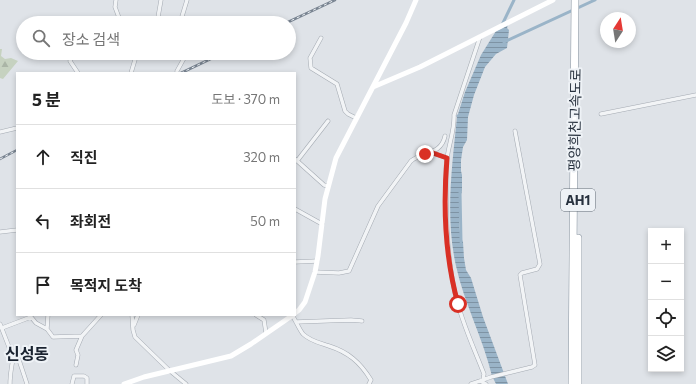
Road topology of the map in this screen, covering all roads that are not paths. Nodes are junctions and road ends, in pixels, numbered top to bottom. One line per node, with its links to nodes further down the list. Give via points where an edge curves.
1 (116, 0): 8 (street, via 115,7)
2 (161, 0): 9 (street)
3 (187, 0): 10 (street)
4 (416, 0): 20 (street)
5 (553, 0): 12 (street)
6 (575, 0): 11 (highway, 평양희천고속도로 / AH1)
7 (580, 0): 11 (highway, 평양희천고속도로 / AH1)
8 (118, 16)
9 (158, 16)
10 (182, 16)
11 (578, 17): 71 (highway, 평양희천고속도로 / AH1); 72 (highway, 평양희천고속도로 / AH1)
12 (480, 36): 20 (street, via 420,67); 30 (street, via 454,115)
13 (321, 38): 23 (street, via 310,58 311,68 337,84 344,107 348,114)
14 (71, 60): 18 (street)
15 (135, 60): 19 (street)
16 (183, 60): 17 (street)
17 (177, 71)
18 (77, 72)
19 (131, 72)
20 (373, 87): 23 (street)
21 (696, 95): 22 (street)
22 (601, 114)
23 (356, 118): 32 (street, via 336,158)
24 (328, 121): 31 (street)
25 (16, 128): 27 (street)
26 (515, 131): 61 (street, via 540,264 537,269 522,273 520,277 534,364 532,367 491,376)
27 (0, 132)
28 (445, 136): 29 (street, via 441,146)
29 (430, 152): 30 (street); 39 (street, via 411,161 378,206 349,271)
30 (447, 158): 61 (street, via 446,216 450,267 458,304 484,374)
31 (296, 160): 32 (street)
32 (328, 186): 34 (street)
33 (296, 210): 34 (street)
34 (322, 224): 37 (street)
35 (16, 230): 36 (street)
36 (0, 232)
37 (317, 261): 38 (street); 39 (street)
38 (296, 262)
39 (314, 272): 40 (street, via 305,302)
40 (296, 312)
41 (48, 316): 54 (street)
42 (100, 316): 57 (street)
43 (132, 316): 55 (street)
44 (138, 316): 55 (street)
45 (258, 316): 49 (street)
46 (265, 316): 49 (street)
47 (292, 316): 56 (street)
48 (293, 316): 51 (street)
49 (264, 320): 56 (street)
50 (362, 320): 51 (street)
51 (296, 322): 68 (street, via 309,338 352,356 371,380)
52 (0, 324): 53 (street)
53 (2, 328): 54 (street, via 31,317 36,323); 58 (street, via 9,347)
54 (47, 328): 57 (street, via 53,337)
55 (133, 330): 60 (street, via 135,337)
56 (266, 333): 60 (street, via 231,356)
57 (82, 336): 59 (street, via 76,350)
58 (15, 354): 62 (street, via 12,358); 63 (street)
59 (76, 365)
60 (169, 370): 66 (street); 67 (street)
61 (482, 381): 69 (street); 70 (street)
62 (10, 384)
63 (27, 384)
64 (72, 384): 65 (street, via 74,376 84,376 87,378)
65 (87, 384)
66 (124, 384)
67 (186, 384)
68 (369, 384)
69 (471, 384)
70 (486, 384)
71 (572, 384)
72 (578, 384)

